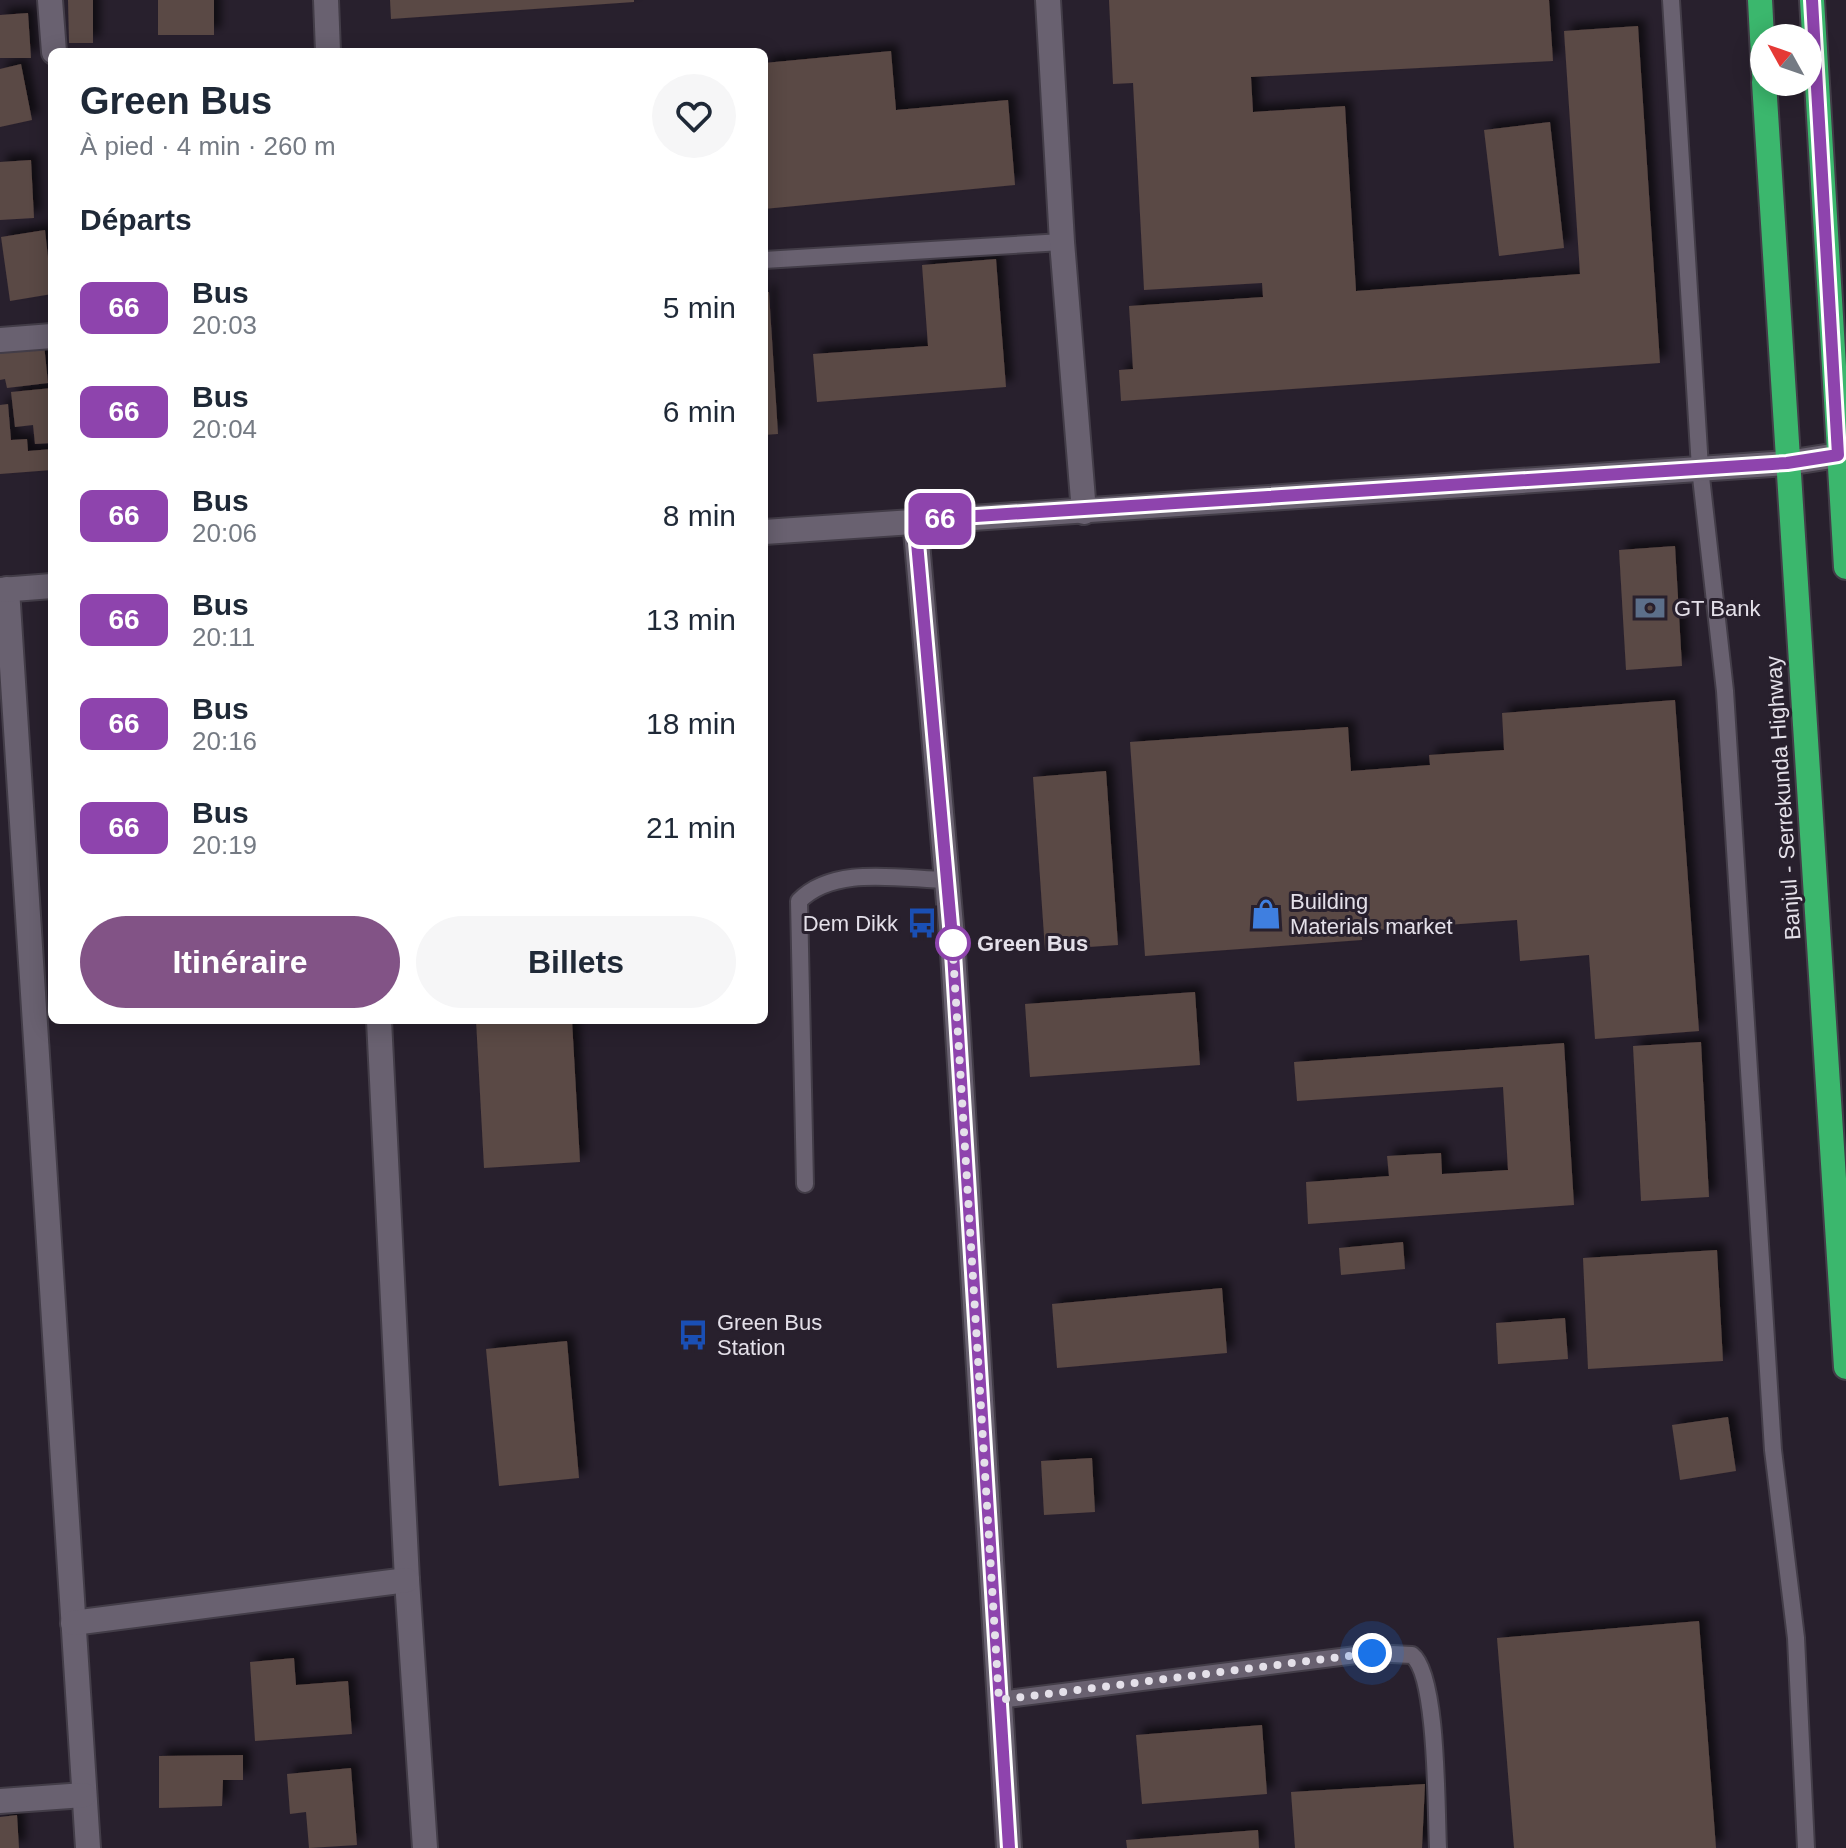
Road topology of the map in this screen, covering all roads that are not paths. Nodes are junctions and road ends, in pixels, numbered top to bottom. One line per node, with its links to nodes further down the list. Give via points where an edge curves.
1 (50, 0): 8 (street)
2 (326, 0): 9 (street)
3 (1048, 0): 11 (street)
4 (1671, 0): 17 (lane)
5 (1760, 0): 7 (highway)
6 (1812, 0): 15 (highway)
7 (1761, 24)
8 (54, 48)
9 (328, 48)
10 (1765, 96): 16 (highway, Banjul - Serrekunda Highway)
11 (1062, 242): 12 (lane); 18 (street)
12 (768, 260)
13 (48, 336): 14 (street)
14 (0, 340)
15 (1842, 454): 16 (street); 21 (highway)
16 (1787, 463): 17 (street); 27 (highway, Banjul - Serrekunda Highway)
17 (1700, 468): 18 (street); 37 (lane, via 1725,691 1758,1249 1773,1450 1796,1638)
18 (1084, 512): 19 (street)
19 (915, 520): 20 (street); 24 (street)
20 (768, 532)
21 (1846, 567)
22 (48, 586): 23 (street)
23 (4, 589): 29 (street)
24 (947, 880): 26 (lane, via 839,879 814,886 799,901); 30 (street)
25 (379, 1024): 28 (street)
26 (805, 1184)
27 (1846, 1367)
28 (407, 1580): 29 (street); 34 (street)
29 (73, 1623): 31 (street)
30 (999, 1700): 35 (street); 36 (lane, via 1372,1653 1412,1655 1424,1669 1430,1694)
31 (84, 1795): 32 (street); 33 (street)
32 (0, 1801)
33 (88, 1848)
34 (425, 1848)
35 (1009, 1848)
36 (1438, 1848)
37 (1806, 1848)

